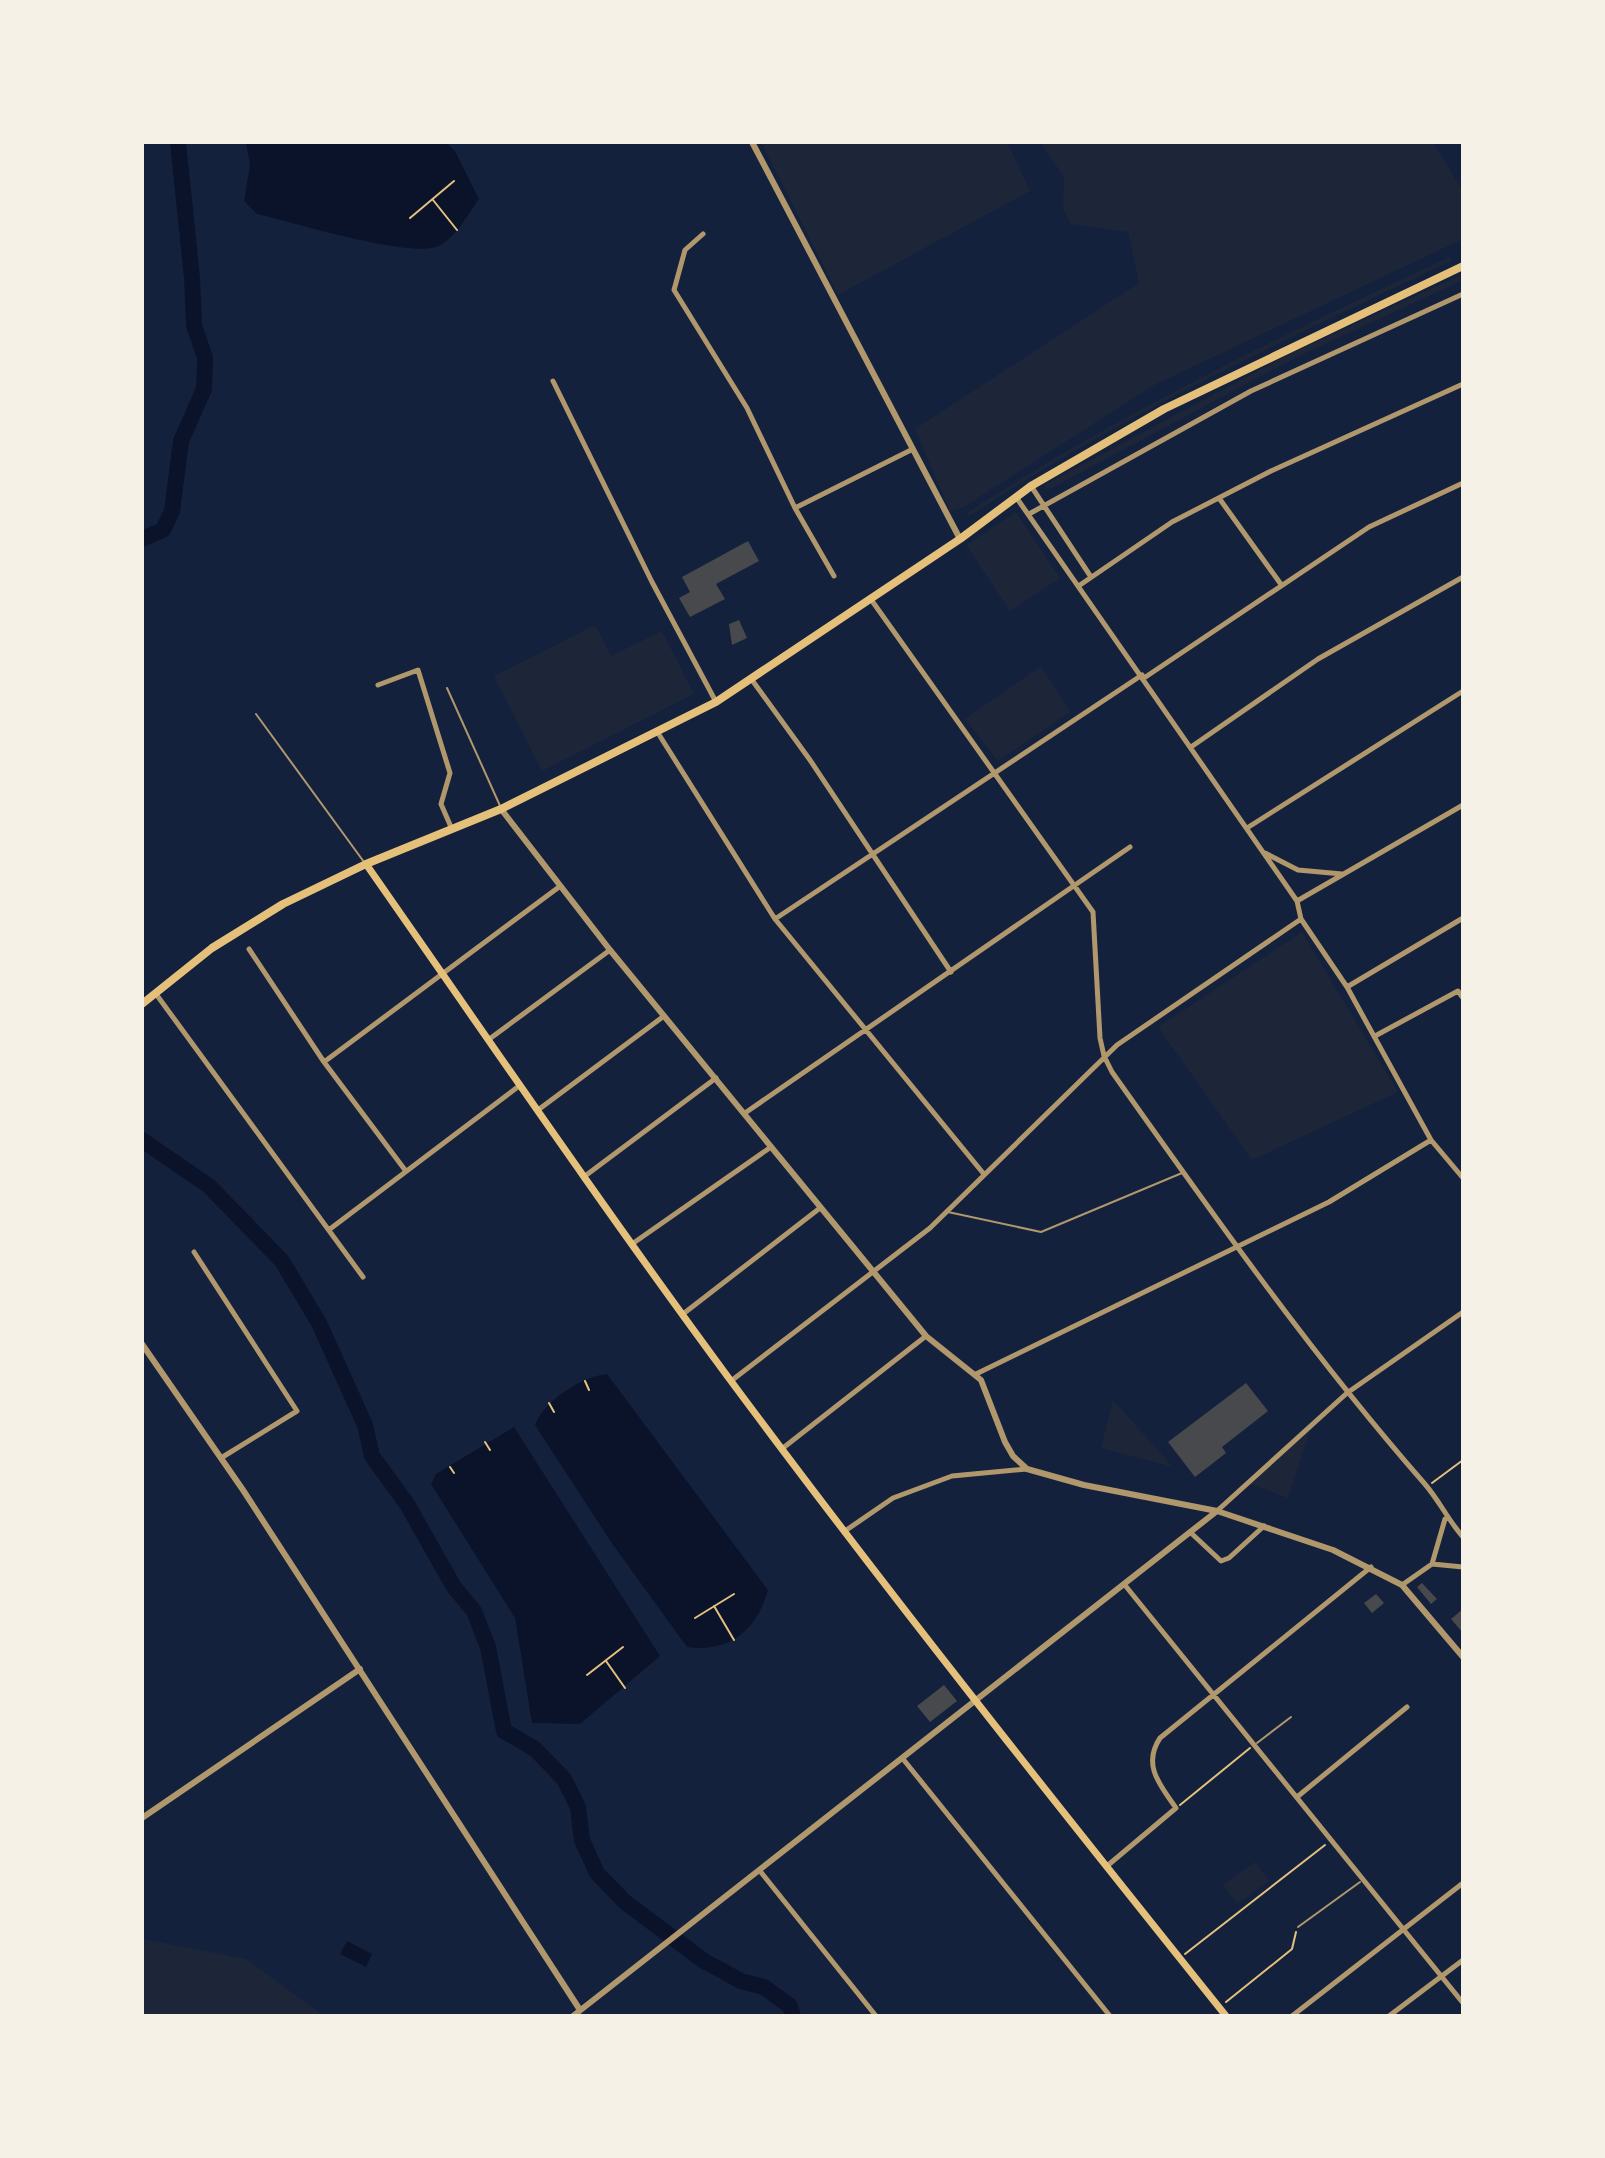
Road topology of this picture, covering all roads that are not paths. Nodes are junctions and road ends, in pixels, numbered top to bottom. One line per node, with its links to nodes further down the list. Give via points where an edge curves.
1 (752, 142): 7 (street)
2 (703, 234): 13 (street, via 685,250 674,290 747,408)
3 (1462, 269): 9 (main road, via 1164,409)
4 (1463, 294): 12 (street, via 1251,391)
5 (553, 381): 27 (street)
6 (1463, 384): 11 (street)
7 (911, 450): 13 (street); 15 (street)
8 (1463, 483): 19 (street, via 1369,527)
9 (1031, 486): 10 (main road); 12 (street)
10 (1016, 497): 14 (street); 15 (main road)
11 (1219, 498): 17 (street, via 1172,522); 19 (street)
12 (1043, 506): 14 (street); 17 (street)
13 (795, 508): 16 (street)
14 (1029, 514): 20 (street)
15 (960, 539): 21 (main road)
16 (834, 576)
17 (1091, 577): 20 (street)
18 (1463, 577): 30 (street, via 1329,653)
19 (1280, 583): 22 (street)
20 (1080, 585): 22 (street)
21 (869, 598): 23 (main road); 31 (street)
22 (1143, 676): 30 (street); 31 (street)
23 (752, 680): 27 (main road); 38 (street)
24 (378, 685): 34 (street, via 418,670 450,773 441,804)
25 (447, 688): 33 (lane)
26 (1463, 691): 35 (street)
27 (716, 702): 29 (main road)
28 (256, 714): 39 (lane)
29 (658, 733): 33 (main road); 45 (street)
30 (1191, 747): 35 (street)
31 (995, 773): 38 (street); 41 (street)
32 (1463, 805): 40 (street)
33 (501, 809): 34 (main road); 42 (street)
34 (451, 827): 39 (main road)
35 (1247, 828): 37 (street)
36 (1130, 847): 41 (street)
37 (1263, 852): 40 (street, via 1298,870); 43 (street)
38 (874, 854): 45 (street); 50 (street)
39 (366, 864): 49 (main road); 52 (main road, via 238,930)
40 (1347, 874): 43 (street)
41 (1074, 885): 50 (street); 59 (street, via 1093,912)
42 (559, 887): 48 (street); 49 (street)
43 (1297, 901): 46 (street)
44 (1463, 918): 51 (street)
45 (775, 919): 56 (street)
46 (1301, 919): 51 (street); 59 (street)
47 (249, 949): 60 (street)
48 (610, 950): 55 (street); 58 (street)
49 (441, 972): 58 (main road); 60 (street)
50 (951, 972): 56 (street)
51 (1347, 987): 57 (street)
52 (155, 993): 54 (main road); 74 (street)
53 (1463, 998): 57 (street, via 1458,991)
54 (142, 1004)
55 (665, 1015): 61 (street); 63 (street)
56 (865, 1031): 64 (street); 69 (street)
57 (1375, 1036): 65 (street)
58 (487, 1040): 62 (main road)
59 (1104, 1056): 68 (street); 69 (street)
60 (324, 1062): 67 (street)
61 (716, 1078): 64 (street); 70 (street)
62 (519, 1086): 63 (main road); 67 (street)
63 (537, 1111): 70 (main road)
64 (745, 1113): 66 (street)
65 (1431, 1140): 71 (street); 76 (street, via 1329,1202)
66 (771, 1147): 72 (street); 75 (street)
67 (405, 1170): 74 (street)
68 (1183, 1172): 73 (lane, via 1041,1232); 76 (street)
69 (983, 1173): 73 (street)
70 (585, 1176): 75 (main road)
71 (1463, 1178)
72 (820, 1208): 78 (street); 81 (street)
73 (947, 1211): 78 (street)
74 (330, 1229): 79 (street)
75 (631, 1244): 81 (main road)
76 (1237, 1249): 84 (street); 86 (street)
77 (194, 1252): 88 (street, via 297,1411)
78 (874, 1274): 82 (street); 85 (street)
79 (363, 1277)
80 (1463, 1312): 86 (street)
81 (683, 1314): 85 (main road)
82 (926, 1336): 84 (street); 87 (street)
83 (142, 1344): 88 (street)
84 (976, 1374): 89 (street, via 1005,1442)
85 (731, 1381): 87 (main road)
86 (1347, 1393): 90 (street); 91 (street, via 1427,1487)
87 (783, 1448): 93 (main road)
88 (221, 1458): 102 (street)
89 (1027, 1469): 90 (street); 93 (street, via 952,1476 893,1498)
90 (1217, 1511): 92 (street); 94 (street)
91 (1445, 1518): 95 (street); 96 (street)
92 (1266, 1525): 94 (street, via 1221,1561); 97 (street)
93 (845, 1531): 104 (main road)
94 (1190, 1532): 99 (street)
95 (1463, 1537)
96 (1432, 1564): 98 (street); 100 (street)
97 (1372, 1567): 100 (street); 103 (street)
98 (1463, 1567)
99 (1124, 1584): 103 (street); 104 (street)
100 (1402, 1585): 101 (street)
101 (1463, 1657)
102 (360, 1669): 110 (street); 120 (street)
103 (1214, 1695): 107 (street); 111 (street, via 1151,1751 1155,1778 1176,1808)
104 (976, 1701): 108 (street); 111 (main road)
105 (1407, 1707): 109 (street)
106 (1291, 1717): 107 (lane)
107 (1254, 1745): 109 (street)
108 (903, 1759): 112 (street); 123 (street)
109 (1297, 1797): 113 (street)
110 (142, 1818)
111 (1107, 1866): 124 (main road)
112 (760, 1871): 120 (street); 122 (street)
113 (1364, 1878): 115 (lane); 116 (street)
114 (1463, 1883): 116 (street)
115 (1298, 1927)
116 (1405, 1929): 118 (street); 125 (street)
117 (1463, 1960): 118 (street)
118 (1442, 1976): 119 (street); 126 (street)
119 (1463, 2003)
120 (580, 2010): 121 (street)
121 (573, 2016)
122 (876, 2016)
123 (1110, 2016)
124 (1226, 2016)
125 (1292, 2016)
126 (1389, 2016)

